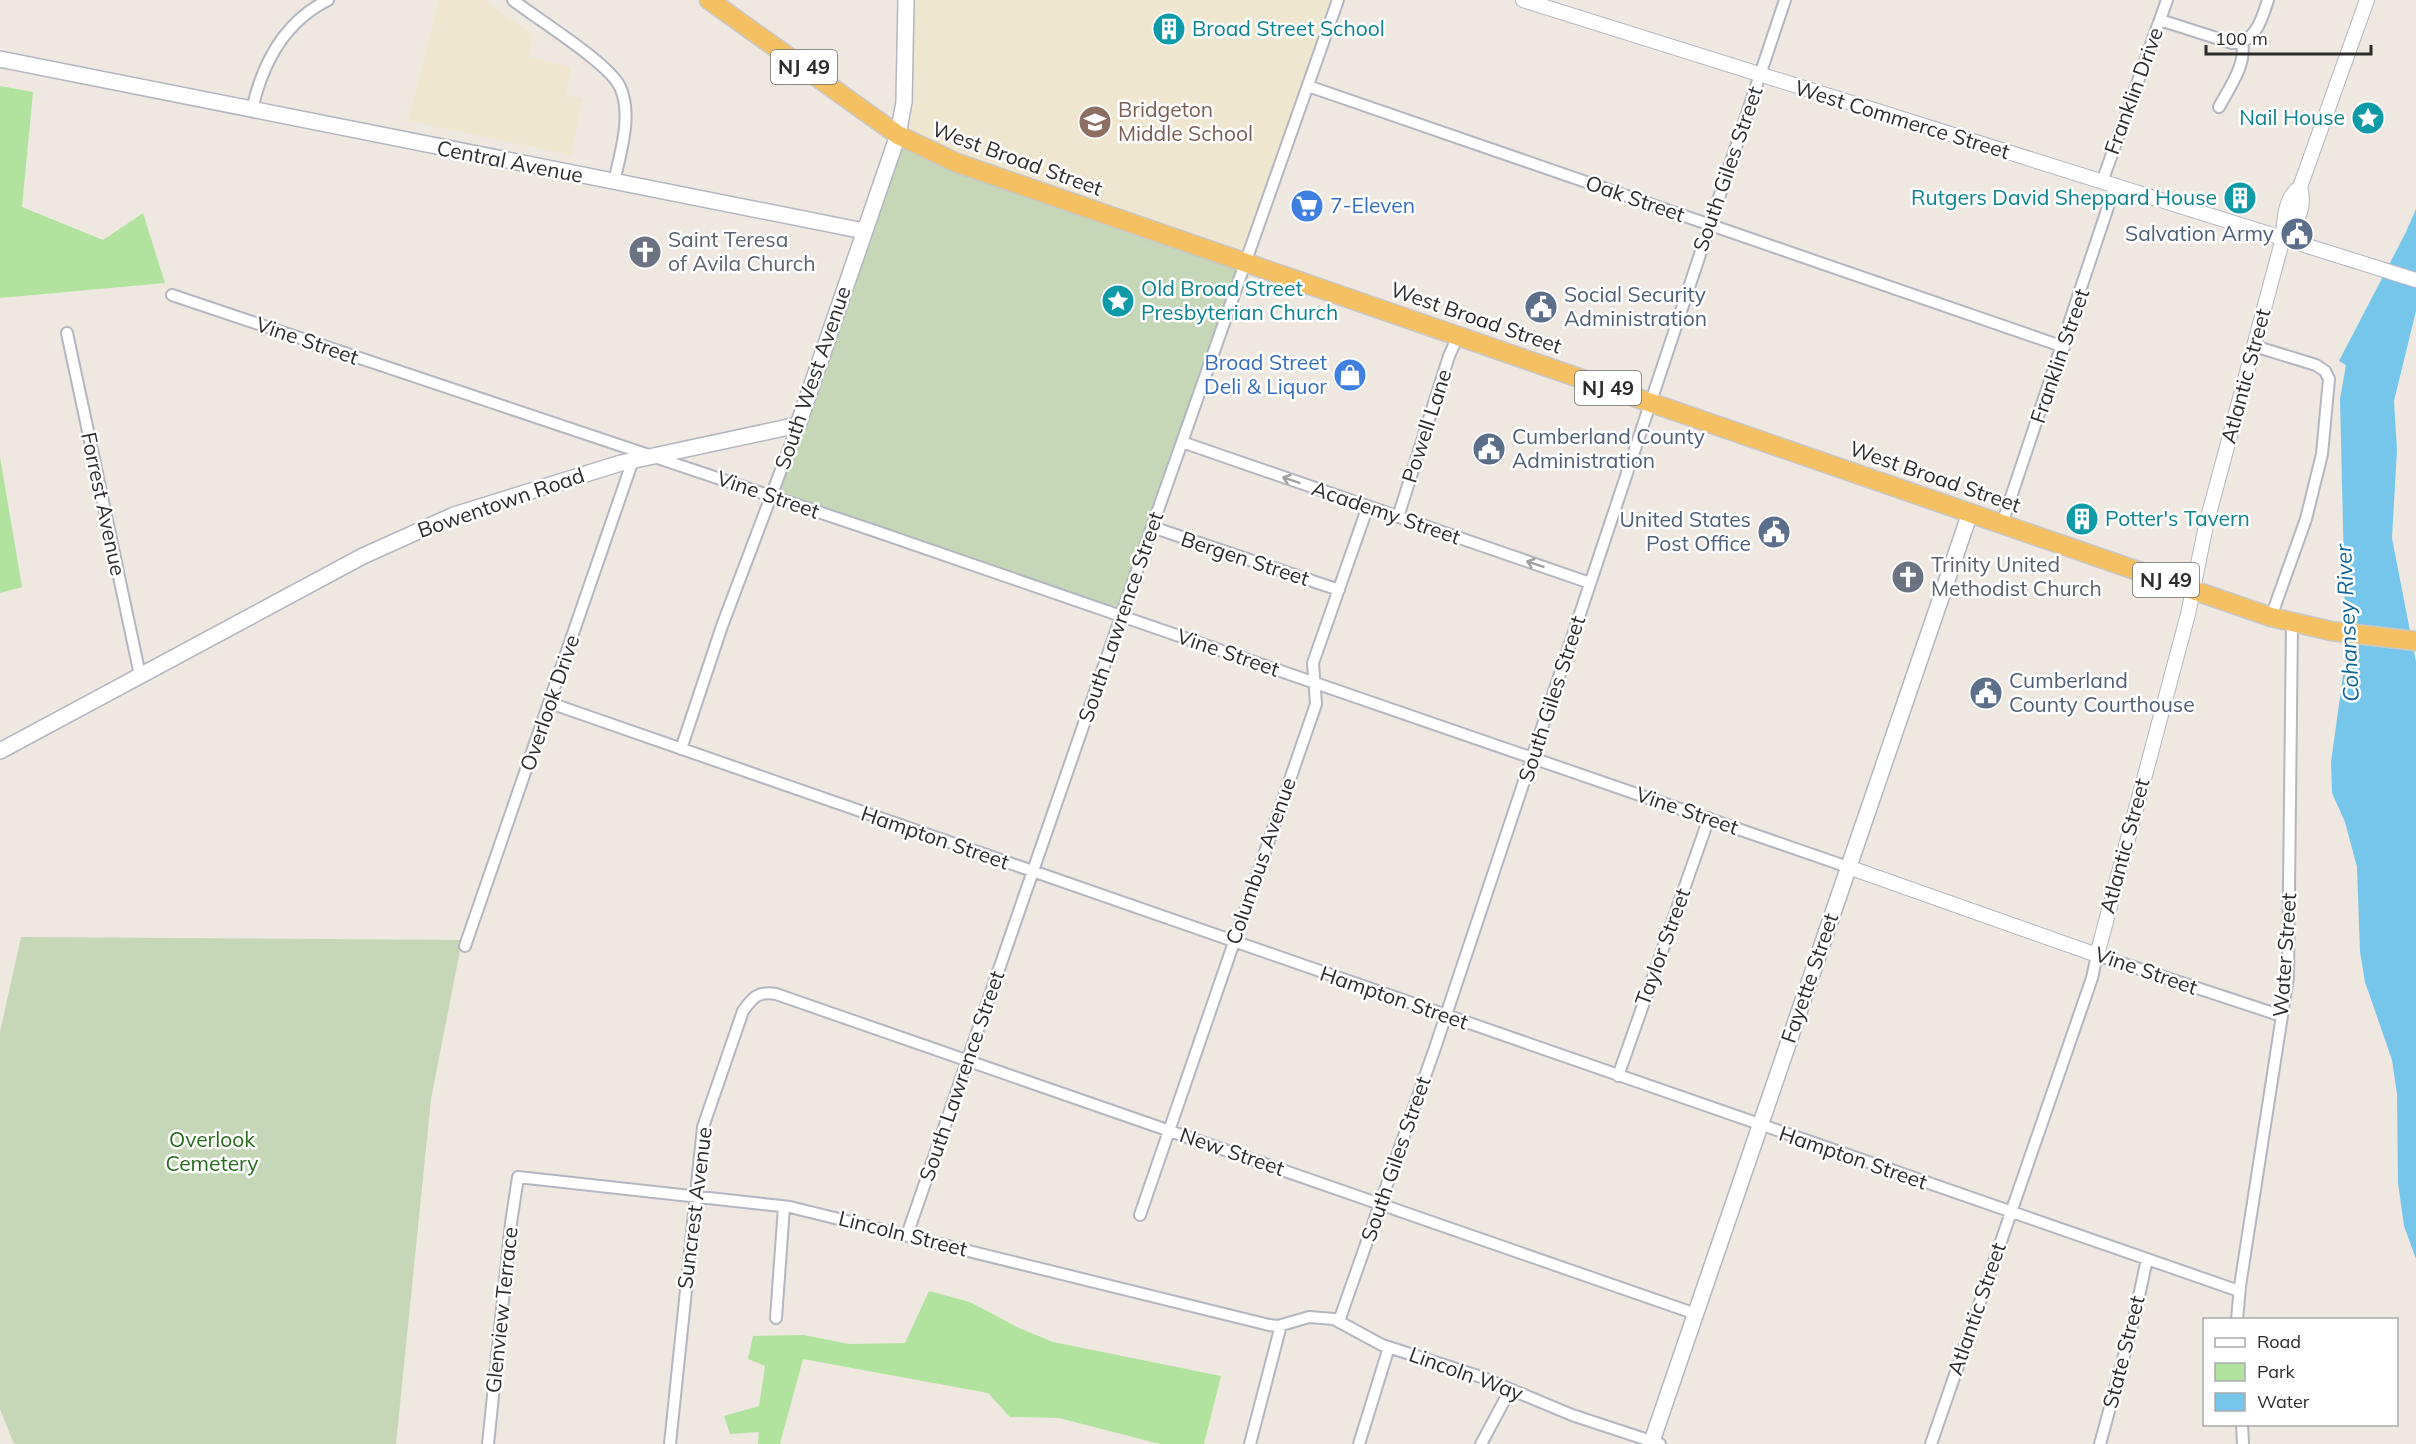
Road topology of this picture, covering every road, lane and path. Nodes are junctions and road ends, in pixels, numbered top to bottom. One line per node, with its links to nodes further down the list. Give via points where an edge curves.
1 (328, 0): 17 (street, via 299,19 278,44 262,74)
2 (513, 0): 19 (street, via 602,65 621,88 625,125)
3 (709, 0): 18 (highway, West Broad Street / NJ 49)
4 (906, 0): 18 (main road, South West Avenue, via 904,102)
5 (1338, 0): 15 (street, South Lawrence Street)
6 (1523, 0): 14 (street, West Commerce Street)
7 (1785, 0): 14 (street, South Giles Street)
8 (2167, 0): 11 (street, Franklin Drive)
9 (2268, 0): 12 (street, via 2252,37)
10 (2367, 0): 23 (street, Atlantic Street, via 2300,187 2293,192 2284,219)
11 (2160, 20): 12 (street); 20 (street, Franklin Drive)
12 (2242, 44): 16 (street, via 2240,63)
13 (0, 59): 17 (main road, Central Avenue)
14 (1760, 75): 20 (street, West Commerce Street); 21 (street, South Giles Street)
15 (1308, 86): 21 (street, Oak Street); 24 (street, South Lawrence Street)
16 (2219, 107)
17 (252, 110): 19 (main road, Central Avenue)
18 (898, 135): 22 (main road, South West Avenue); 24 (highway, West Broad Street / NJ 49, via 957,163)
19 (614, 182): 22 (main road, Central Avenue)
20 (2109, 184): 23 (street, West Commerce Street); 30 (street, Franklin Street)
21 (1710, 225): 30 (street, Oak Street); 31 (street, South Giles Street)
22 (864, 231): 32 (main road, South West Avenue)
23 (2283, 238): 25 (street, West Commerce Street); 29 (street, Atlantic Street)
24 (1245, 263): 28 (highway, West Broad Street / NJ 49); 33 (street, South Lawrence Street)
25 (2416, 280)
26 (172, 295): 34 (street, Vine Street)
27 (67, 333): 49 (street, Forrest Avenue)
28 (1458, 336): 31 (highway, West Broad Street / NJ 49); 39 (street, Powell Lane)
29 (2254, 346): 44 (street, Atlantic Street, via 2206,525); 46 (street, via 2316,365 2329,379 2322,454 2306,519)
30 (2064, 347): 40 (street, Franklin Street)
31 (1650, 403): 38 (highway, West Broad Street / NJ 49); 42 (street, South Giles Street)
32 (798, 425): 34 (main road, Bowentown Road); 36 (street, South West Avenue)
33 (1182, 442): 37 (street, Academy Street, one-way to 33); 41 (street, South Lawrence Street)
34 (652, 456): 35 (main road, Bowentown Road); 36 (street, Vine Street)
35 (633, 460): 49 (main road, Bowentown Road, via 454,515 363,556); 51 (street, Overlook Drive)
36 (771, 496): 45 (street, Vine Street); 52 (street, South West Avenue)
37 (1368, 506): 39 (street, Academy Street); 43 (street, Columbus Avenue)
38 (1970, 513): 40 (highway, West Broad Street / NJ 49); 56 (main road, Fayette Street)
39 (1398, 516): 42 (street, Academy Street, one-way to 39)
40 (2002, 524): 44 (highway, West Broad Street / NJ 49)
41 (1152, 527): 43 (street, Bergen Street); 45 (street, South Lawrence Street)
42 (1590, 583): 54 (street, South Giles Street)
43 (1339, 590): 50 (street, Columbus Avenue, via 1313,663)
44 (2193, 590): 46 (highway, West Broad Street / NJ 49); 60 (street, Atlantic Street)
45 (1121, 617): 50 (street, Vine Street); 57 (street, South Lawrence Street)
46 (2271, 617): 47 (highway, West Broad Street / NJ 49)
47 (2292, 624): 48 (highway, West Broad Street / NJ 49); 62 (street, Water Street, via 2288,978)
48 (2416, 641)
49 (140, 675): 53 (main road, Bowentown Road)
50 (1312, 682): 54 (street, Vine Street); 58 (street, Columbus Avenue, via 1316,704)
51 (550, 703): 52 (street, Hampton Street); 59 (street, Overlook Drive)
52 (681, 749): 57 (street, Hampton Street)
53 (0, 751)
54 (1532, 757): 55 (street, Vine Street); 63 (street, South Giles Street)
55 (1709, 818): 56 (street, Vine Street); 65 (street, Taylor Street)
56 (1848, 867): 60 (street, Vine Street); 66 (main road, Fayette Street)
57 (1032, 872): 58 (street, Hampton Street); 64 (street, South Lawrence Street)
58 (1233, 942): 63 (street, Hampton Street); 67 (street, Columbus Avenue)
59 (465, 946)
60 (2097, 955): 62 (street, Vine Street); 72 (street, Atlantic Street)
61 (768, 993): 64 (street, New Street); 69 (street, Suncrest Avenue, via 755,995 743,1011 715,1089 703,1126)
62 (2282, 1016): 76 (street, Water Street)
63 (1446, 1017): 65 (street, Hampton Street); 70 (street, South Giles Street)
64 (967, 1060): 67 (street, New Street); 74 (street, South Lawrence Street)
65 (1618, 1076): 66 (street, Hampton Street)
66 (1760, 1125): 72 (street, Hampton Street); 77 (main road, Fayette Street)
67 (1169, 1130): 70 (street, New Street); 73 (street, Columbus Avenue)
68 (518, 1177): 69 (street, Lincoln Street); 86 (street, Glenview Terrace)
69 (696, 1197): 71 (street, Lincoln Street); 87 (street, Suncrest Avenue)
70 (1380, 1204): 77 (street, New Street); 80 (street, South Giles Street)
71 (784, 1207): 74 (street, Lincoln Street); 78 (street)
72 (2011, 1212): 75 (street, Hampton Street); 91 (street, Atlantic Street)
73 (1140, 1215)
74 (907, 1235): 81 (street, Lincoln Street)
75 (2147, 1259): 76 (street, Hampton Street); 92 (street, State Street)
76 (2239, 1291): 79 (street, Water Street)
77 (1696, 1314): 85 (main road, Fayette Street)
78 (776, 1318)
79 (2237, 1318)
80 (1339, 1321): 81 (street, Lincoln Way, via 1310,1317); 82 (street, Lincoln Way, via 1366,1339)
81 (1281, 1325): 88 (street)
82 (1389, 1347): 83 (street, Lincoln Way); 89 (street)
83 (1510, 1390): 85 (street, Lincoln Way); 90 (street)
84 (2242, 1426): 93 (street)
85 (1655, 1443)
86 (488, 1444)
87 (670, 1444)
88 (1250, 1444)
89 (1359, 1444)
90 (1481, 1444)
91 (1931, 1444)
92 (2100, 1444)
93 (2243, 1444)

